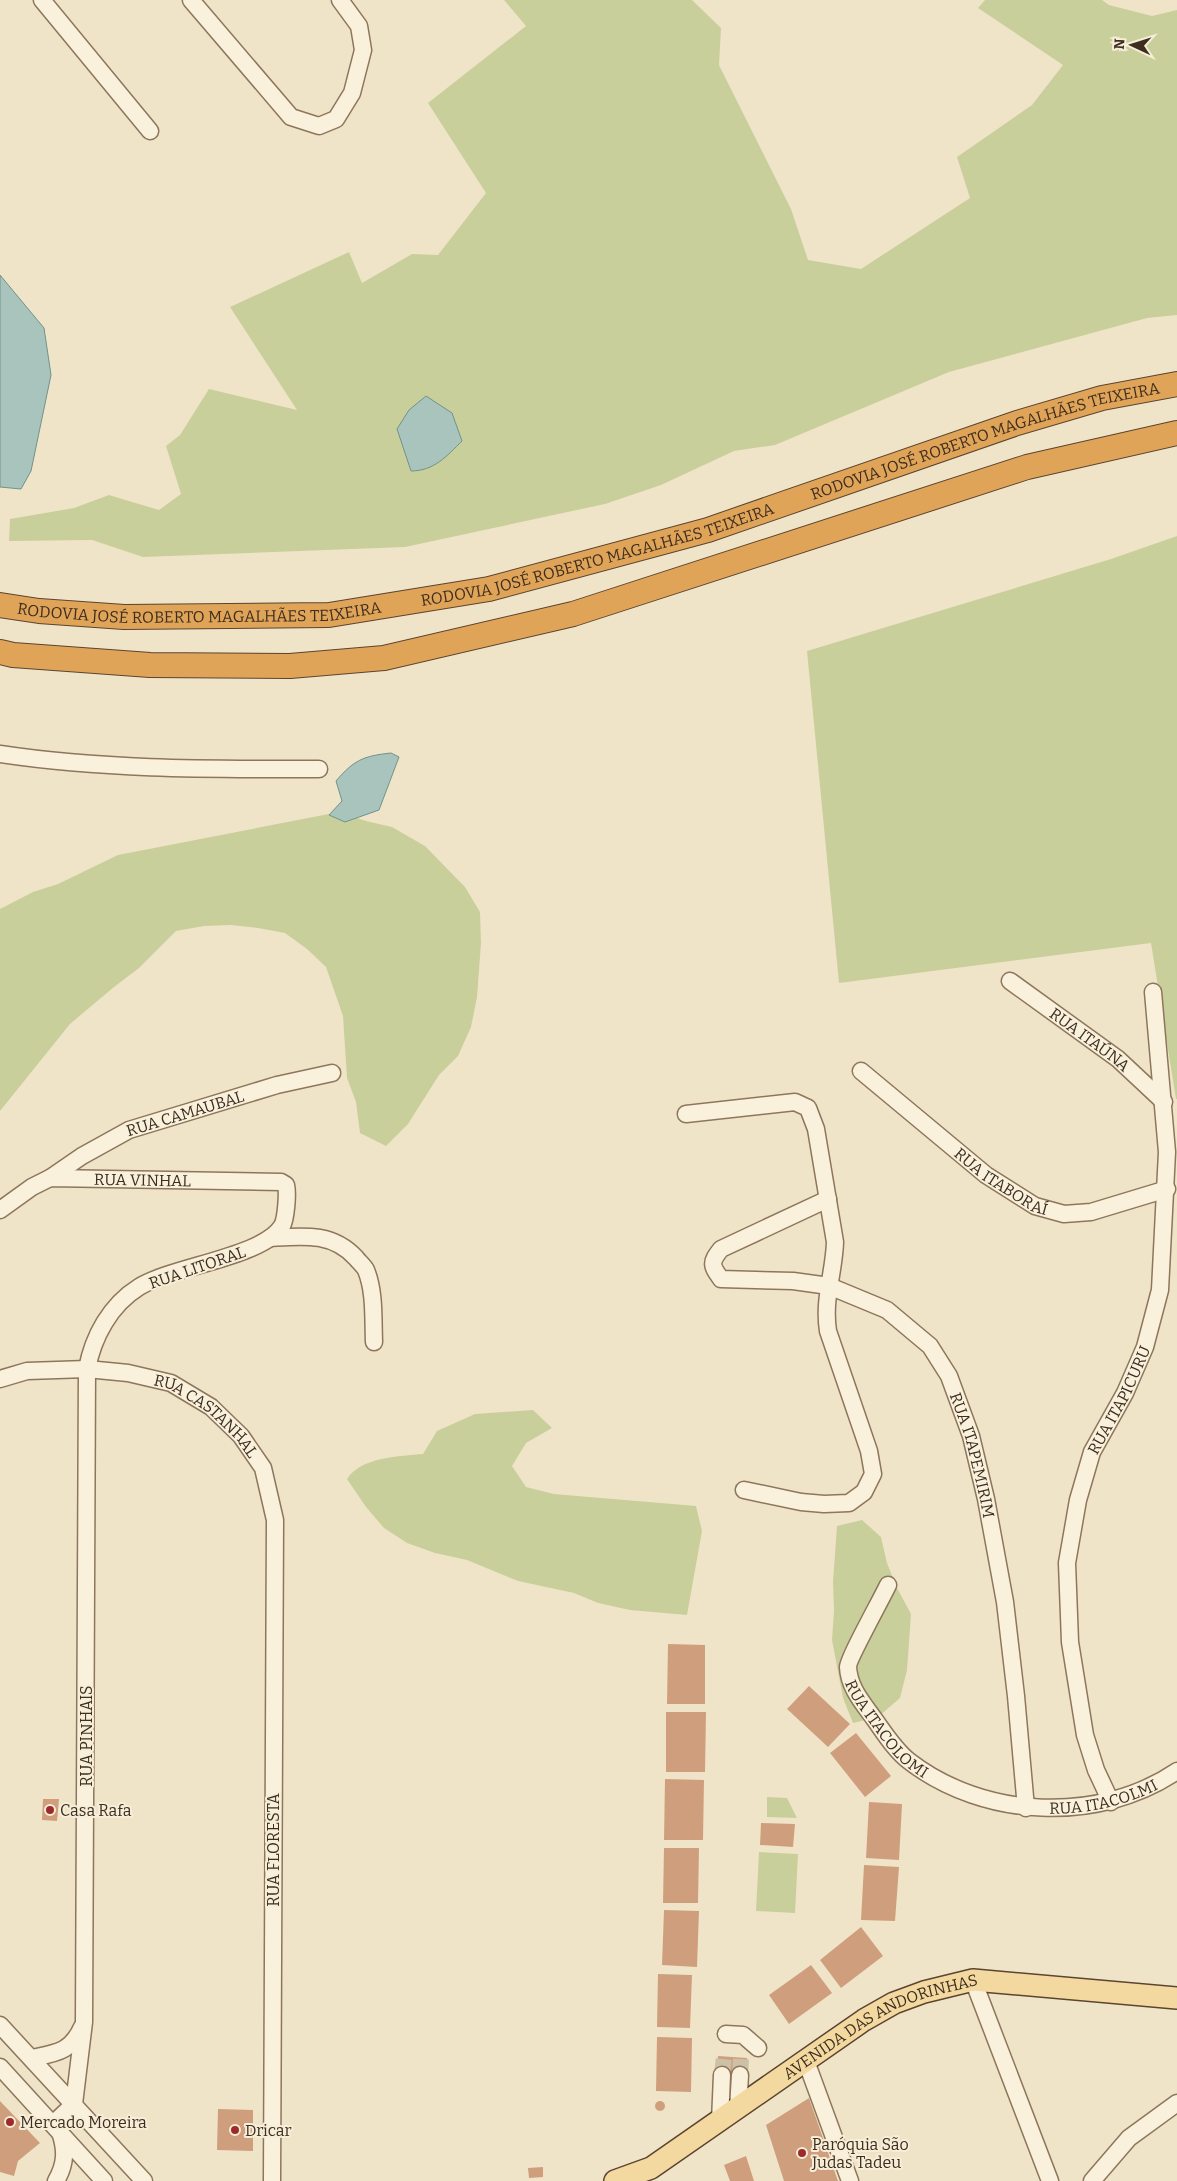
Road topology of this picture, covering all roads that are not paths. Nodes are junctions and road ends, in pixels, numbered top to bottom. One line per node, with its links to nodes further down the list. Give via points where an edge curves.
1 (42, 0): 4 (street)
2 (191, 0): 3 (street, via 291,117 319,126 336,119 352,93 363,50 358,26)
3 (340, 0)
4 (150, 131)
5 (1177, 384): 7 (highway, RODOVIA JOSÉ ROBERTO MAGALHÃES TEIXEIRA, via 1102,398 1017,422 708,530 489,589 329,615 124,617)
6 (1177, 433): 8 (highway, via 1027,468 573,614 384,658 290,666 150,665)
7 (0, 605)
8 (0, 652)
9 (0, 754): 10 (street, via 83,764)
10 (319, 769)
11 (1010, 981): 15 (street, RUA ITAÚNA, via 1118,1058)
12 (1152, 992): 15 (street, RUA ITAPICURU)
13 (861, 1071): 18 (street, RUA ITABORAÍ, via 986,1175 1035,1206 1064,1214 1091,1212)
14 (332, 1073): 17 (street, RUA CAMAUBAL, via 277,1085 129,1130)
15 (1164, 1102): 18 (street, RUA ITAPICURU)
16 (686, 1114): 20 (street, via 795,1102 808,1108 816,1129)
17 (50, 1178): 19 (street, RUA VINHAL, via 280,1182 286,1185); 21 (street, RUA VINHAL)
18 (1167, 1189): 31 (street, RUA ITAPICURU, via 1160,1290 1145,1347 1092,1452 1078,1500 1067,1563 1070,1642 1085,1735 1096,1770)
19 (288, 1192): 22 (street, RUA LITORAL, via 283,1225)
20 (828, 1199): 23 (street, via 835,1242); 23 (street, RUA ITAPEMIRIM, via 721,1249 714,1259 713,1268 721,1279 793,1281)
21 (0, 1210)
22 (270, 1238): 24 (street, via 326,1238 351,1252 366,1268); 25 (street, RUA LITORAL, via 252,1248 157,1278 138,1288 119,1304 100,1328 90,1349)
23 (829, 1286): 27 (street, via 825,1312 828,1331 869,1451 872,1474 864,1492 850,1503 801,1502); 32 (street, RUA ITAPEMIRIM, via 887,1310 904,1322 930,1346 952,1385 978,1463 1005,1602)
24 (374, 1342)
25 (87, 1369): 26 (street, via 27,1371); 28 (street, RUA CASTANHAL, via 128,1372 171,1384 211,1407 241,1436 263,1468); 35 (street, RUA PINHAIS)
26 (0, 1379)
27 (744, 1490)
28 (275, 1520): 53 (street, RUA FLORESTA)
29 (888, 1585): 32 (street, RUA ITACOLOMI, via 848,1664 851,1685 888,1739 909,1761 962,1790)
30 (1177, 1771): 31 (street, RUA ITACOLMI, via 1138,1793)
31 (1112, 1802): 32 (street, RUA ITACOLMI)
32 (1026, 1808)
33 (973, 1980): 34 (main road, AVENIDA DAS ANDORINHAS); 40 (main road, AVENIDA DAS ANDORINHAS, via 894,2003); 56 (street)
34 (1177, 1998)
35 (84, 2022): 39 (street, via 76,2040 60,2052); 45 (street, RUA PINHAIS)
36 (0, 2024): 39 (street)
37 (726, 2034): 38 (street, via 743,2035)
38 (758, 2048)
39 (32, 2058): 45 (street)
40 (806, 2060): 46 (main road, AVENIDA DAS ANDORINHAS); 55 (street)
41 (0, 2067): 48 (street)
42 (722, 2075): 47 (street)
43 (740, 2075): 46 (street)
44 (1177, 2103): 57 (street, via 1129,2138)
45 (74, 2104): 48 (street); 52 (street)
46 (738, 2109): 47 (main road, AVENIDA DAS ANDORINHAS)
47 (720, 2121): 49 (main road, AVENIDA DAS ANDORINHAS)
48 (57, 2126): 50 (street, via 65,2146 65,2162); 51 (street)
49 (654, 2174): 54 (main road, AVENIDA DAS ANDORINHAS)
50 (56, 2181)
51 (104, 2181)
52 (144, 2181)
53 (272, 2181)
54 (614, 2181)
55 (850, 2181)
56 (1050, 2181)
57 (1092, 2181)

